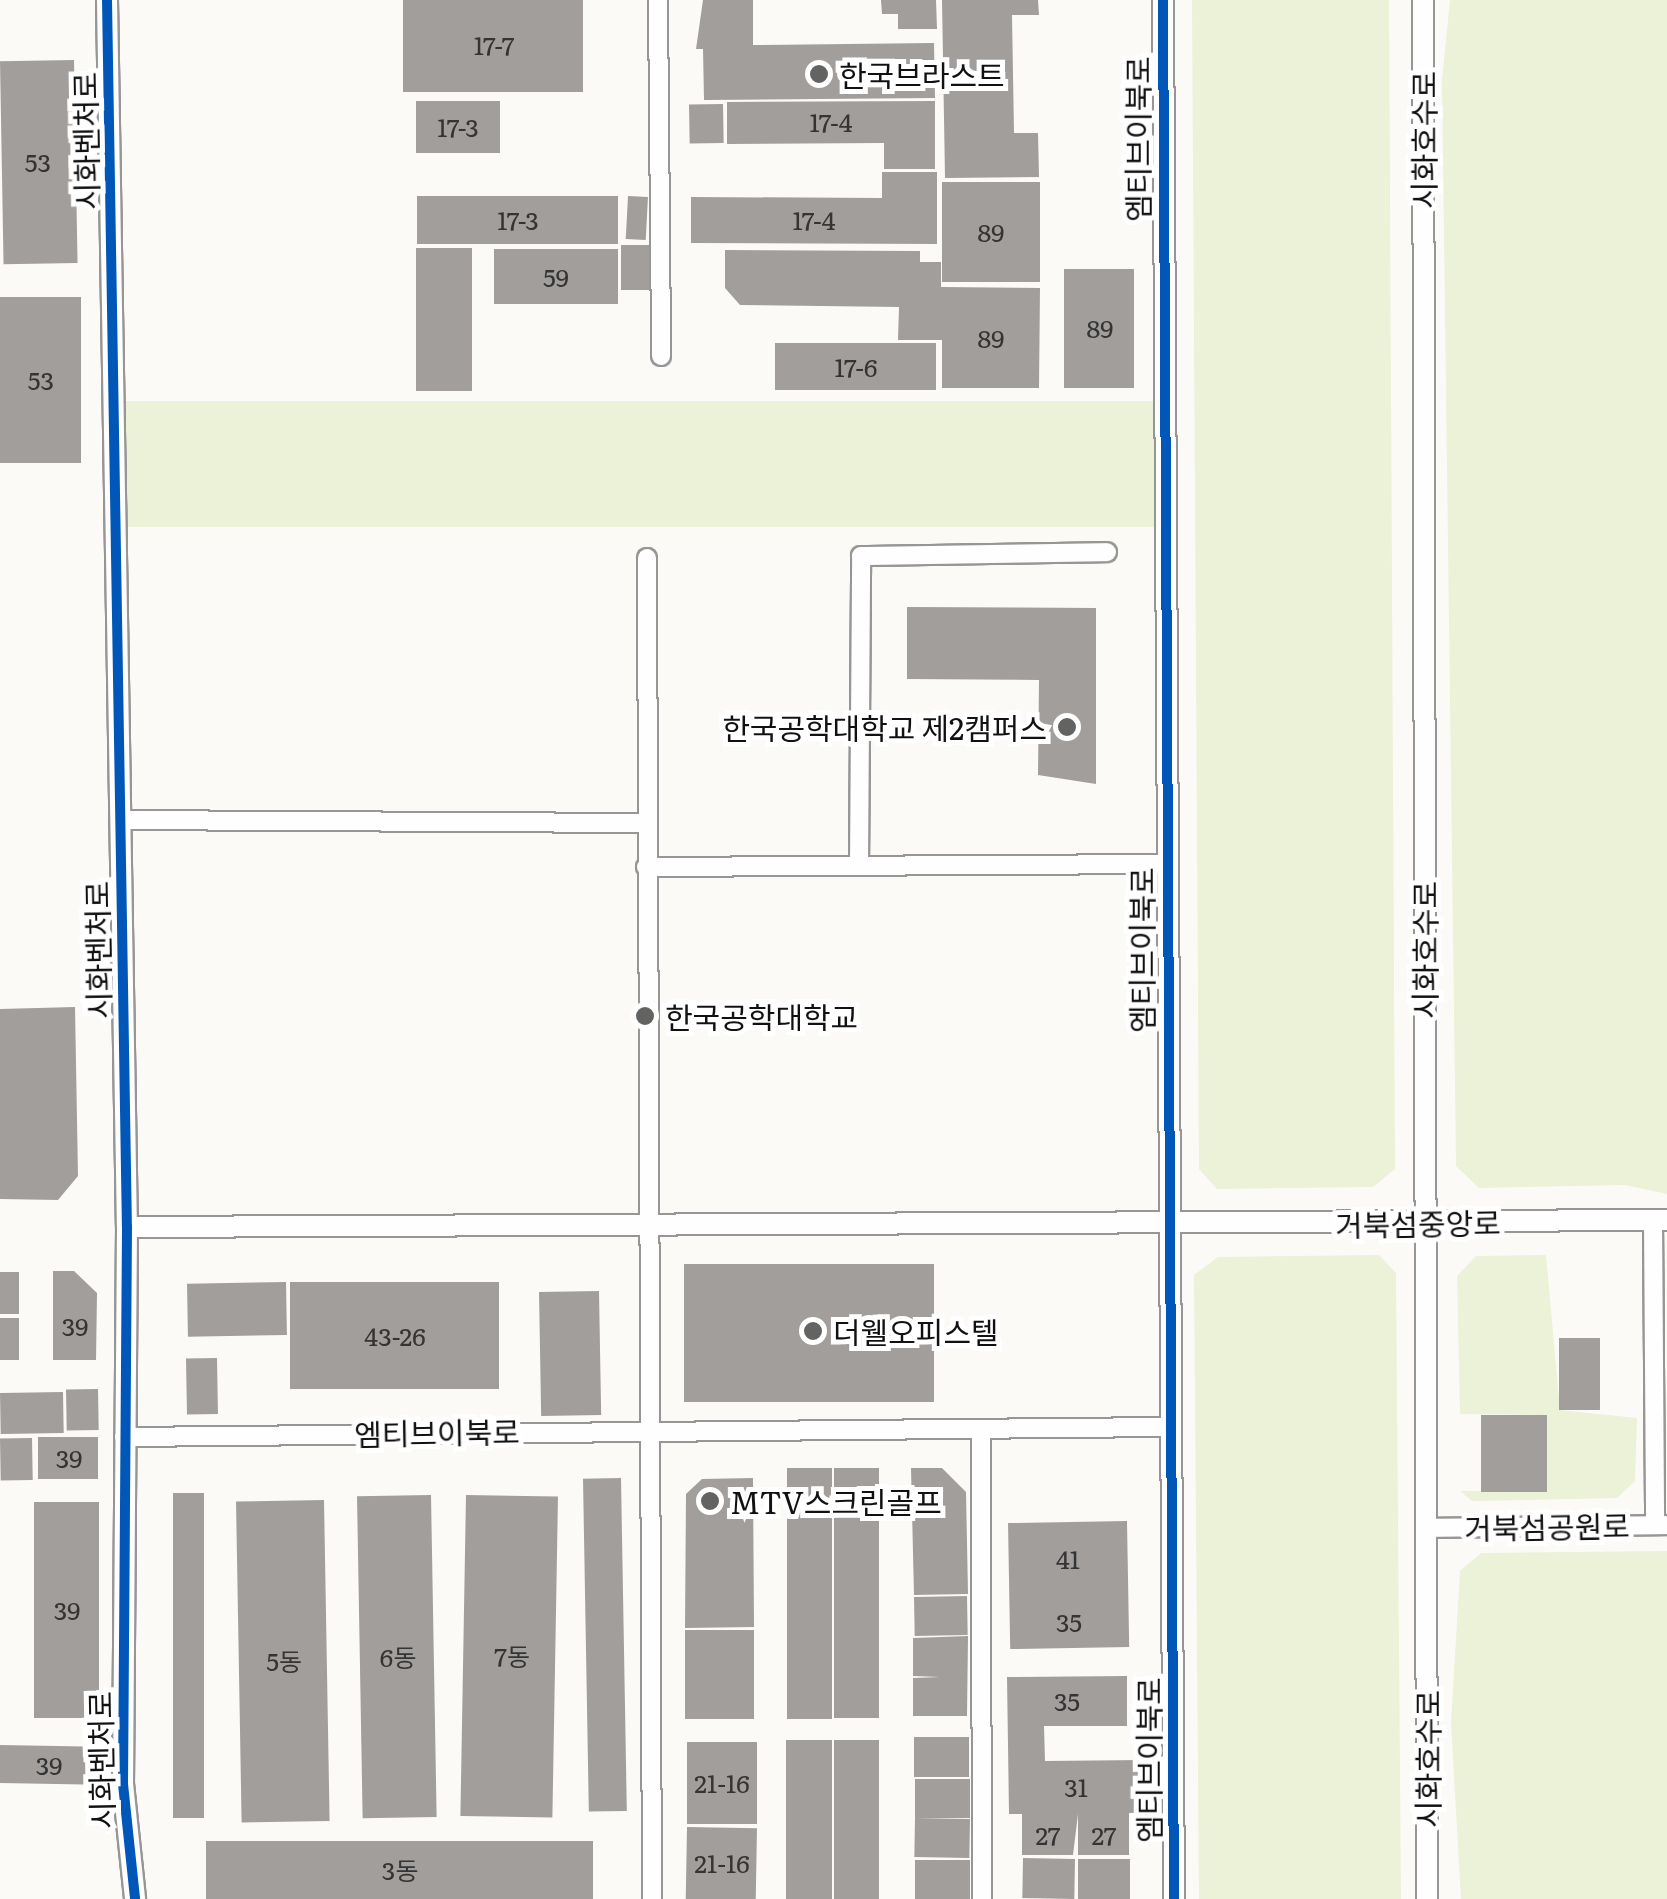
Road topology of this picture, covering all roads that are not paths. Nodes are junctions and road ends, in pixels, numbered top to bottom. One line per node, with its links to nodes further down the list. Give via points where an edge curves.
1 (107, 0): 8 (street, 시화벤처로)
2 (658, 0): 5 (street)
3 (1163, 0): 10 (street, 엠티브이북로)
4 (1422, 0): 14 (street, 시화호수로)
5 (661, 356)
6 (1107, 552): 11 (street, via 861,556)
7 (647, 558): 9 (street)
8 (120, 820): 9 (street); 17 (street, 시화벤처로)
9 (646, 823): 12 (street)
10 (1166, 864): 11 (street); 16 (street, 엠티브이북로)
11 (859, 866): 12 (street)
12 (646, 867): 15 (street)
13 (1660, 1220): 14 (street, 거북섬중앙로); 22 (street)
14 (1424, 1224): 16 (street, 거북섬중앙로); 23 (street, 시화호수로)
15 (644, 1226): 16 (street); 17 (street); 19 (street)
16 (1169, 1227): 18 (street, 엠티브이북로)
17 (127, 1228): 21 (street, 시화벤처로)
18 (1171, 1427): 20 (street, 엠티브이북로); 27 (street, 엠티브이북로)
19 (648, 1428): 20 (street, 엠티브이북로); 21 (street, 엠티브이북로); 25 (street)
20 (980, 1430): 26 (street)
21 (124, 1437): 24 (street, 시화벤처로, via 124,1828)
22 (1661, 1524): 23 (street, 거북섬공원로)
23 (1427, 1528): 28 (street, 시화호수로)
24 (135, 1899)
25 (652, 1899)
26 (982, 1899)
27 (1174, 1899)
28 (1427, 1899)

